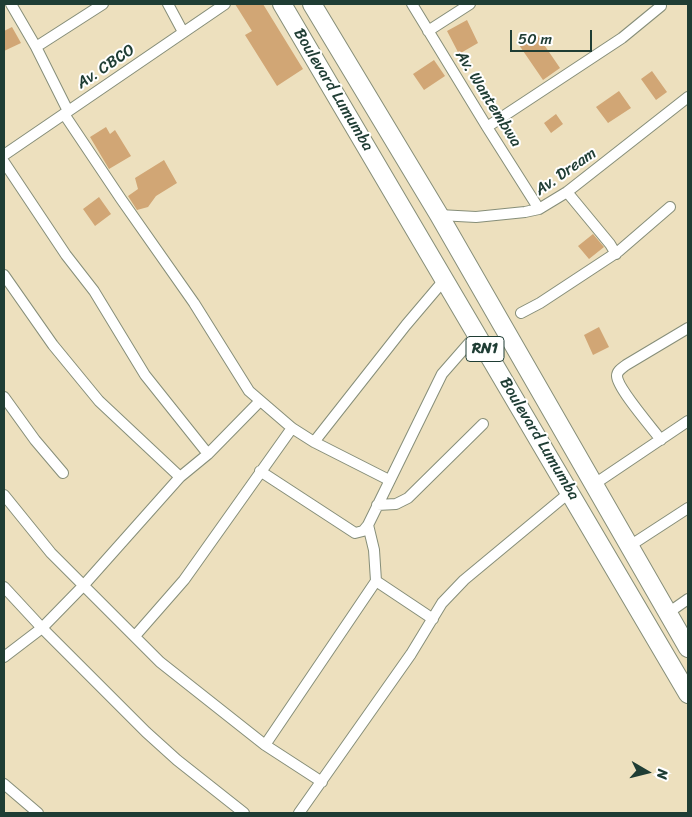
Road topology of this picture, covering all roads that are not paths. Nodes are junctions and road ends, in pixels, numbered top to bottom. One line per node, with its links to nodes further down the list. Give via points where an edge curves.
1 (11, 4): 12 (street)
2 (103, 4): 12 (street)
3 (168, 4): 11 (street)
4 (225, 4): 11 (street, Av. CBCO)
5 (282, 4): 24 (highway, Boulevard Lumumba / RN1)
6 (312, 4): 21 (highway, Boulevard Lumumba / RN1)
7 (412, 4): 10 (street, Av. Wantembwa)
8 (470, 4): 10 (street)
9 (660, 6): 15 (street, via 622,38)
10 (428, 31): 15 (street, Av. Wantembwa)
11 (183, 32): 14 (street, Av. CBCO)
12 (36, 46): 14 (street)
13 (688, 97): 18 (street, Av. Dream)
14 (66, 113): 16 (street, Av. CBCO); 29 (street, via 194,303 244,384)
15 (487, 127): 20 (street, Av. Wantembwa)
16 (4, 155)
17 (4, 162): 35 (street, via 94,291 145,374)
18 (567, 192): 20 (street, Av. Dream); 22 (street)
19 (670, 206): 22 (street)
20 (539, 208): 21 (street, Av. Dream, via 476,217)
21 (439, 215): 40 (highway, Boulevard Lumumba / RN1)
22 (616, 254): 25 (street)
23 (4, 275): 38 (street, via 53,345 99,401)
24 (445, 279): 27 (highway, Boulevard Lumumba / RN1); 34 (street)
25 (521, 313)
26 (688, 328): 33 (street, via 618,371 618,382 626,395)
27 (477, 334): 39 (street, via 442,374); 41 (highway, Boulevard Lumumba / RN1)
28 (4, 397): 37 (street)
29 (260, 401): 32 (street); 35 (street)
30 (688, 422): 33 (street)
31 (483, 424): 43 (street, via 408,498 396,504)
32 (292, 428): 34 (street); 36 (street)
33 (661, 440): 40 (street)
34 (314, 442): 39 (street)
35 (208, 454): 38 (street)
36 (260, 471): 45 (street, via 355,532 363,531); 54 (street, via 184,580)
37 (63, 473)
38 (180, 478): 48 (street)
39 (389, 480): 43 (street)
40 (594, 485): 46 (highway, Boulevard Lumumba / RN1)
41 (570, 492): 52 (street, via 464,580 442,603); 57 (highway, Boulevard Lumumba / RN1)
42 (4, 495): 48 (street, via 51,553)
43 (377, 505): 45 (street)
44 (688, 508): 46 (street)
45 (368, 524): 47 (street)
46 (628, 546): 51 (highway, Boulevard Lumumba / RN1)
47 (376, 581): 52 (street); 58 (street)
48 (83, 586): 53 (street); 54 (street)
49 (4, 587): 53 (street)
50 (688, 599): 51 (street)
51 (668, 613): 55 (highway, Boulevard Lumumba / RN1)
52 (433, 619): 59 (street)
53 (42, 628): 56 (street); 62 (street, via 177,760)
54 (134, 636): 58 (street, via 160,662)
55 (688, 648)
56 (4, 657)
57 (688, 694)
58 (265, 745): 59 (street)
59 (322, 782): 63 (street)
60 (4, 784): 61 (street)
61 (31, 811)
62 (244, 813)
63 (299, 813)

